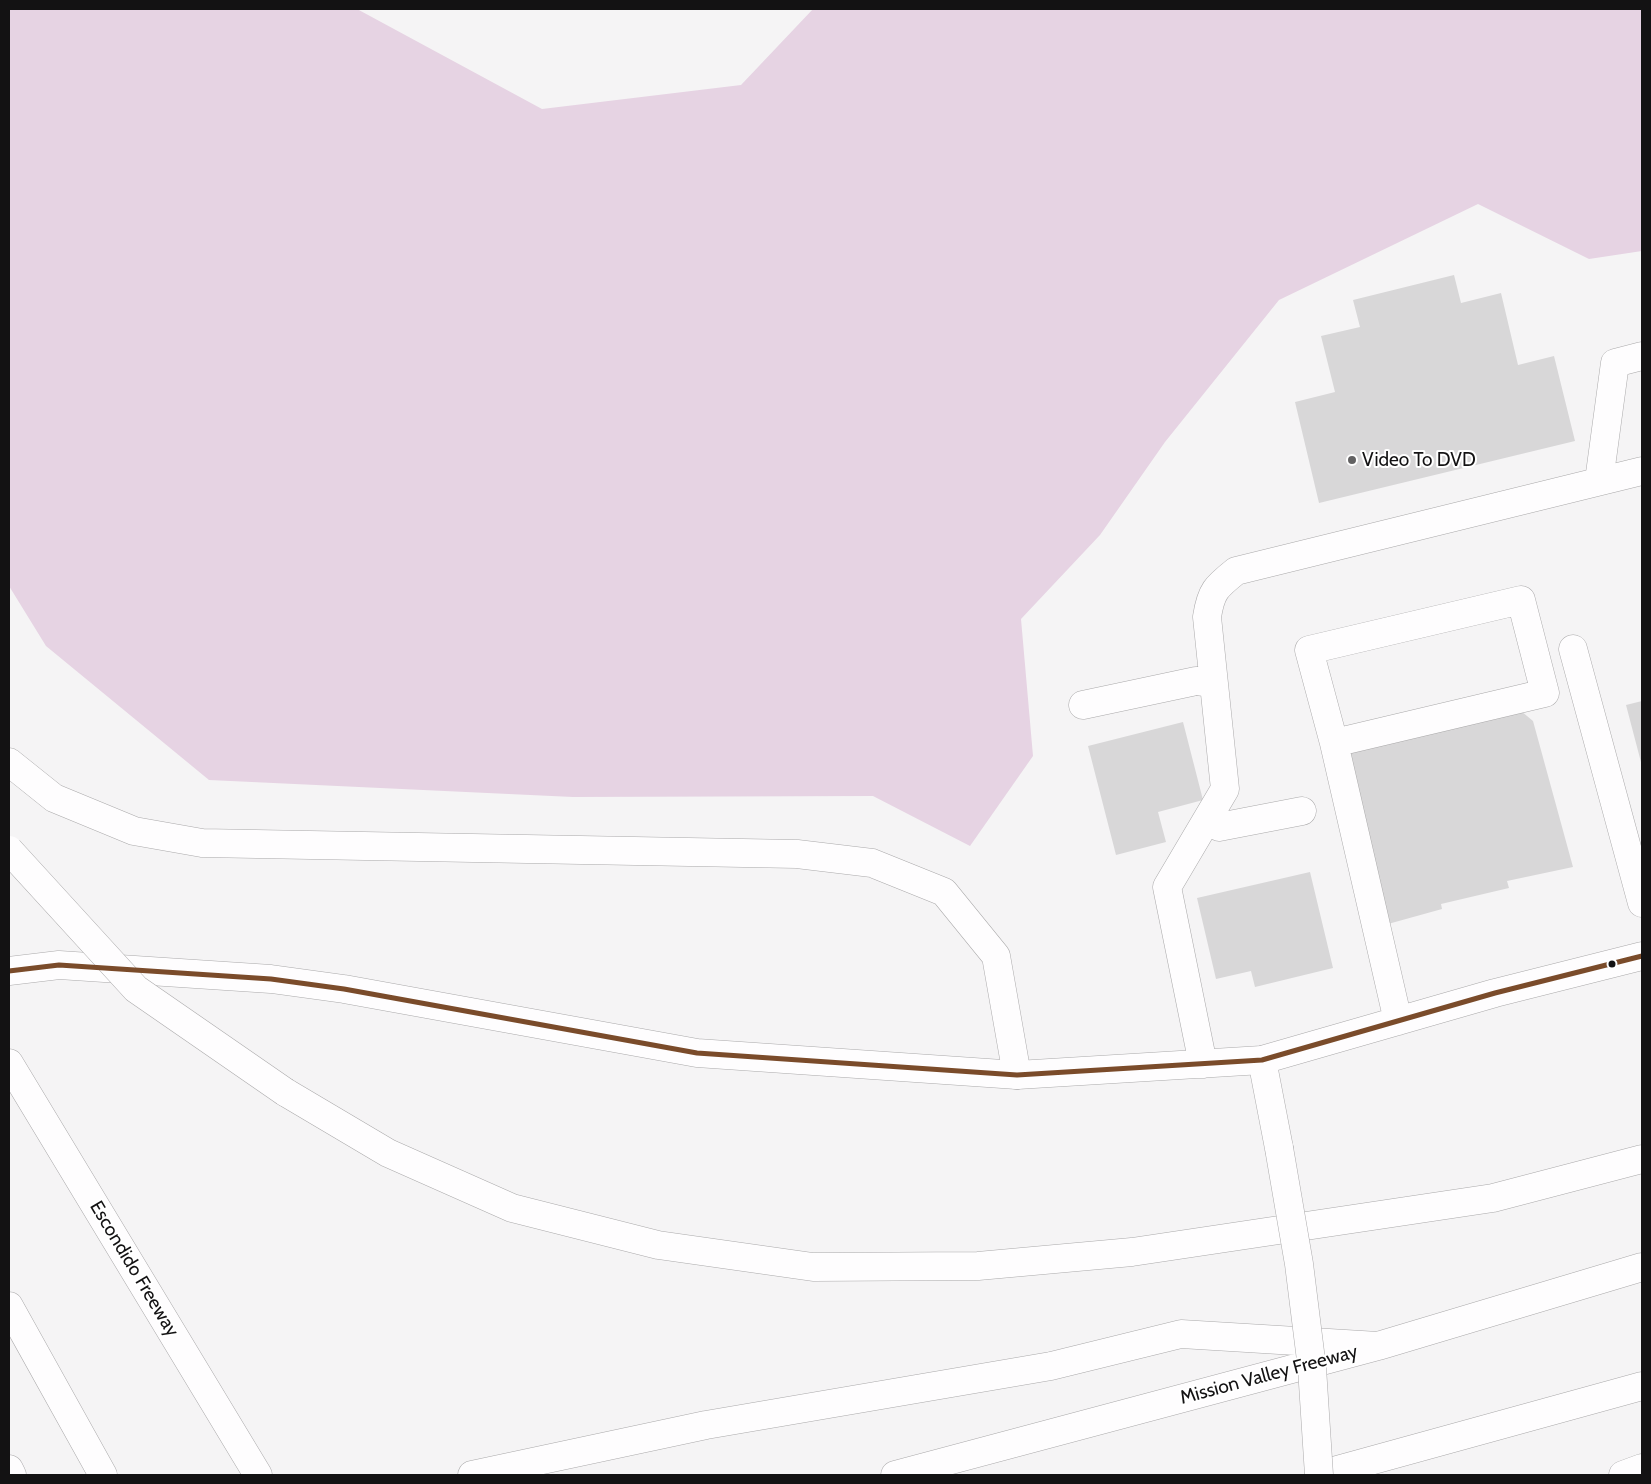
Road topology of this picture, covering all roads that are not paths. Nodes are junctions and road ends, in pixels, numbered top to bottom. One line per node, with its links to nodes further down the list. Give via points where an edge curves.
1 (1642, 356): 3 (main road, via 1615,363)
2 (1642, 471): 3 (main road)
3 (1598, 481): 5 (main road, via 1236,571 1220,584 1210,598 1207,617)
4 (1573, 649): 12 (main road)
5 (1214, 684): 6 (main road, via 1196,681); 10 (main road, via 1225,789)
6 (1083, 705)
7 (1334, 744): 7 (main road, via 1545,693 1522,600 1309,650); 15 (main road)
8 (9, 762): 19 (main road, via 63,802 134,831 202,843 797,854 872,863 944,892 996,956)
9 (1302, 811): 10 (main road, via 1219,827)
10 (1206, 820): 18 (main road, via 1167,887)
11 (9, 850): 20 (main road, bridge, via 136,989 284,1092 388,1154 512,1208 658,1245 813,1267 978,1266 1132,1252 1493,1198)
12 (1642, 903)
13 (1642, 956): 15 (main road)
14 (9, 971): 19 (main road, via 59,966 271,979 344,989 697,1053)
15 (1398, 1021): 16 (main road)
16 (1262, 1060): 18 (main road); 32 (main road, bridge, via 1299,1264 1314,1384)
17 (9, 1062): 29 (main road, Escondido Freeway)
18 (1203, 1064): 19 (main road)
19 (1017, 1076)
20 (1642, 1159)
21 (1642, 1267): 23 (main road, Mission Valley Freeway)
22 (9, 1306): 27 (main road)
23 (1378, 1346): 30 (main road, via 1182,1334 1052,1366 706,1424); 31 (main road, Mission Valley Freeway)
24 (1642, 1386): 32 (main road)
25 (1642, 1468): 33 (main road)
26 (9, 1470): 28 (main road)
27 (101, 1472)
28 (12, 1475)
29 (258, 1475)
30 (472, 1475)
31 (895, 1475)
32 (1319, 1475)
33 (1623, 1475)

